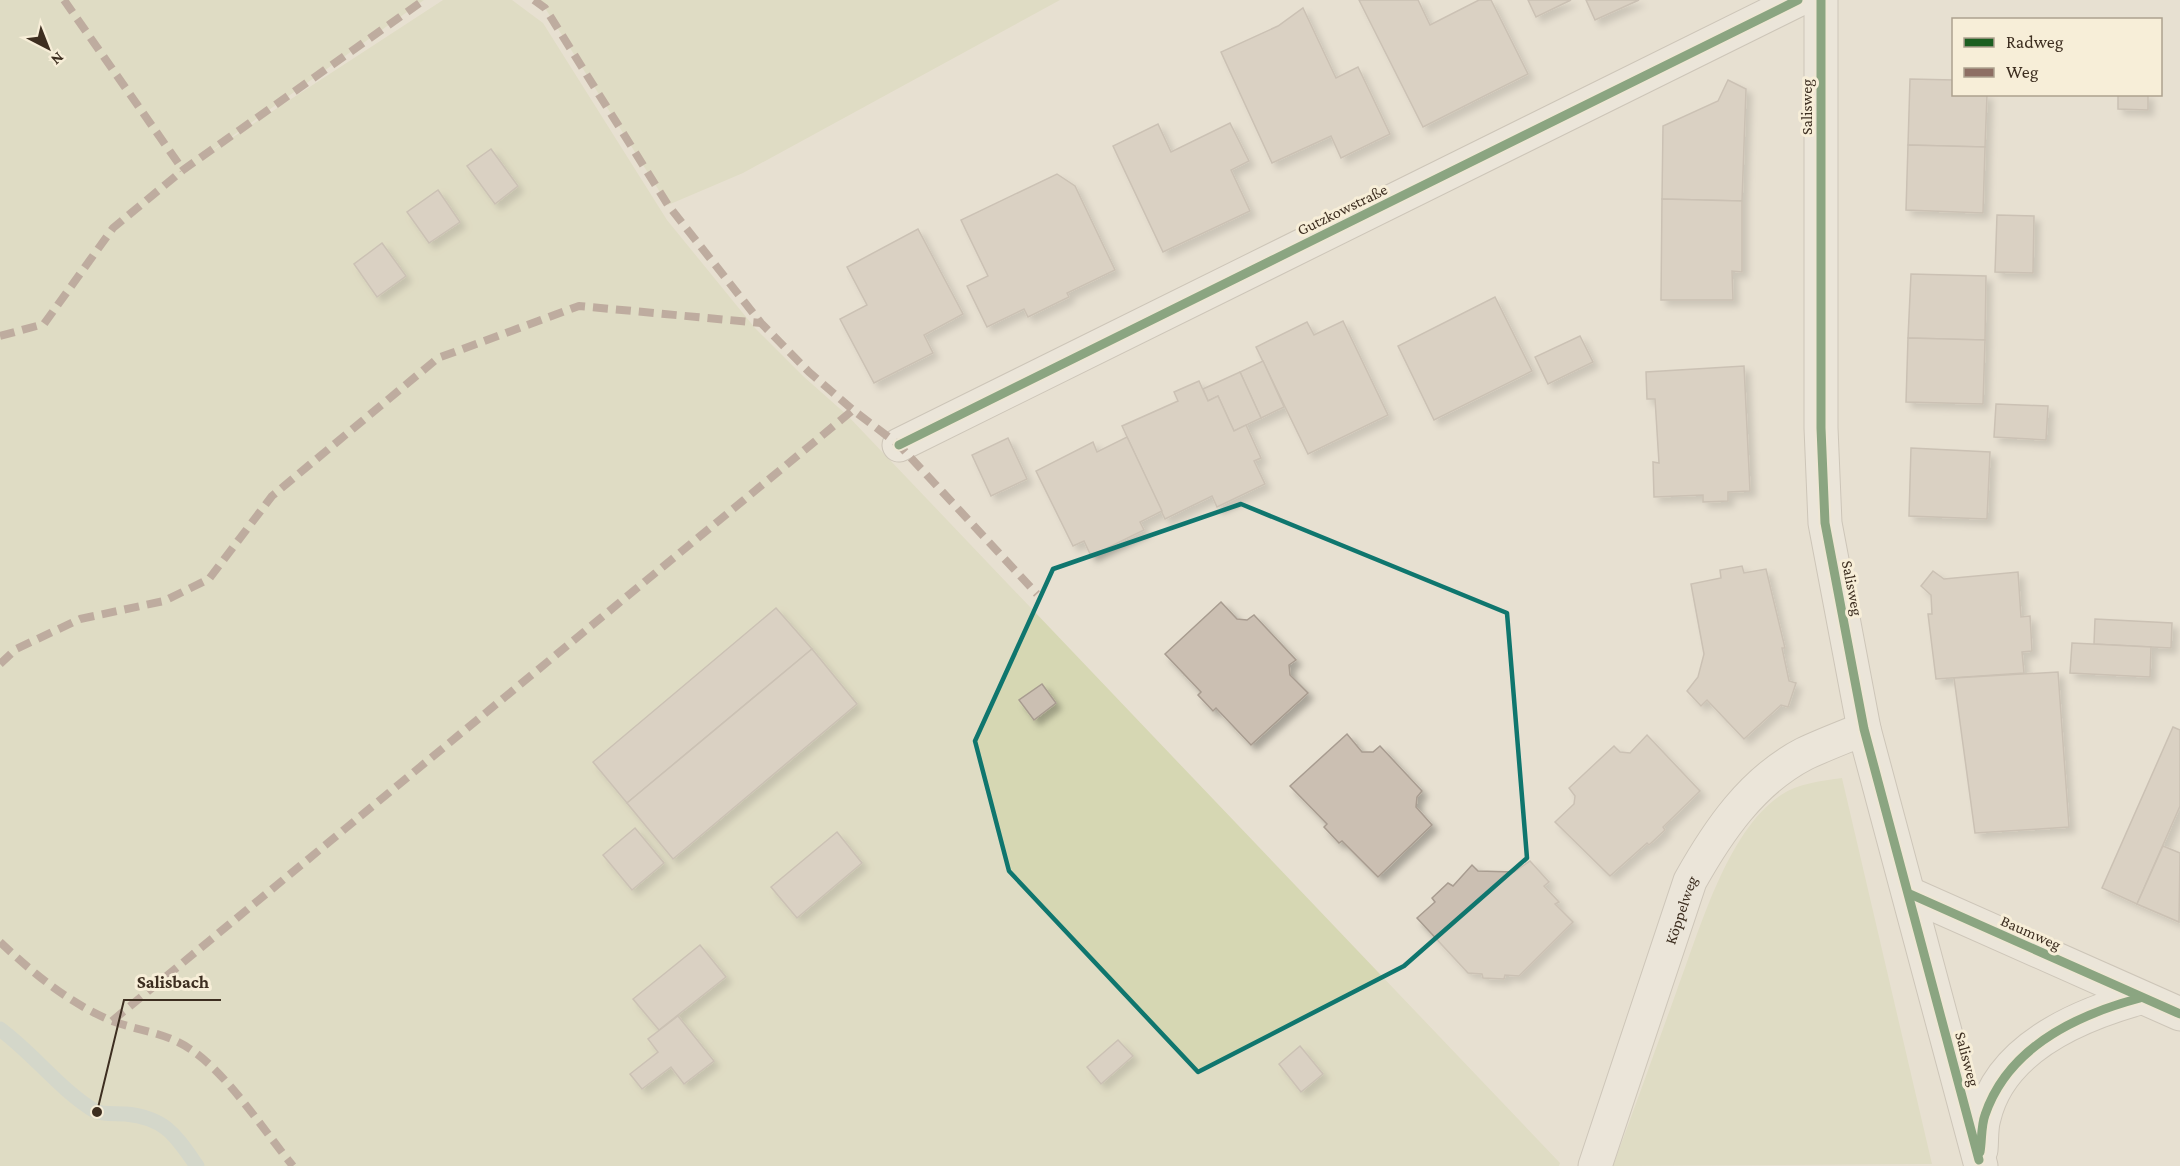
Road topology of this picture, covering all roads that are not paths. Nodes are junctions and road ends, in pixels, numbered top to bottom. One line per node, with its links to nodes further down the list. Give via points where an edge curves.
1 (1798, 0): 3 (street, Gutzkowstraße)
2 (1821, 0): 4 (street, Salisweg, via 1821,428 1825,523)
3 (899, 445)
4 (1864, 729): 5 (street, Salisweg); 9 (street, Köppelweg, via 1803,755 1775,774 1741,804 1709,847 1690,881)
5 (1910, 894): 6 (street, Baumweg); 8 (street, Salisweg)
6 (2140, 998): 7 (street, Baumweg); 8 (street, via 2106,1007 2068,1024 2042,1039 2018,1060 1995,1089 1984,1117)
7 (2180, 1014)
8 (1980, 1163)
9 (1595, 1166)

